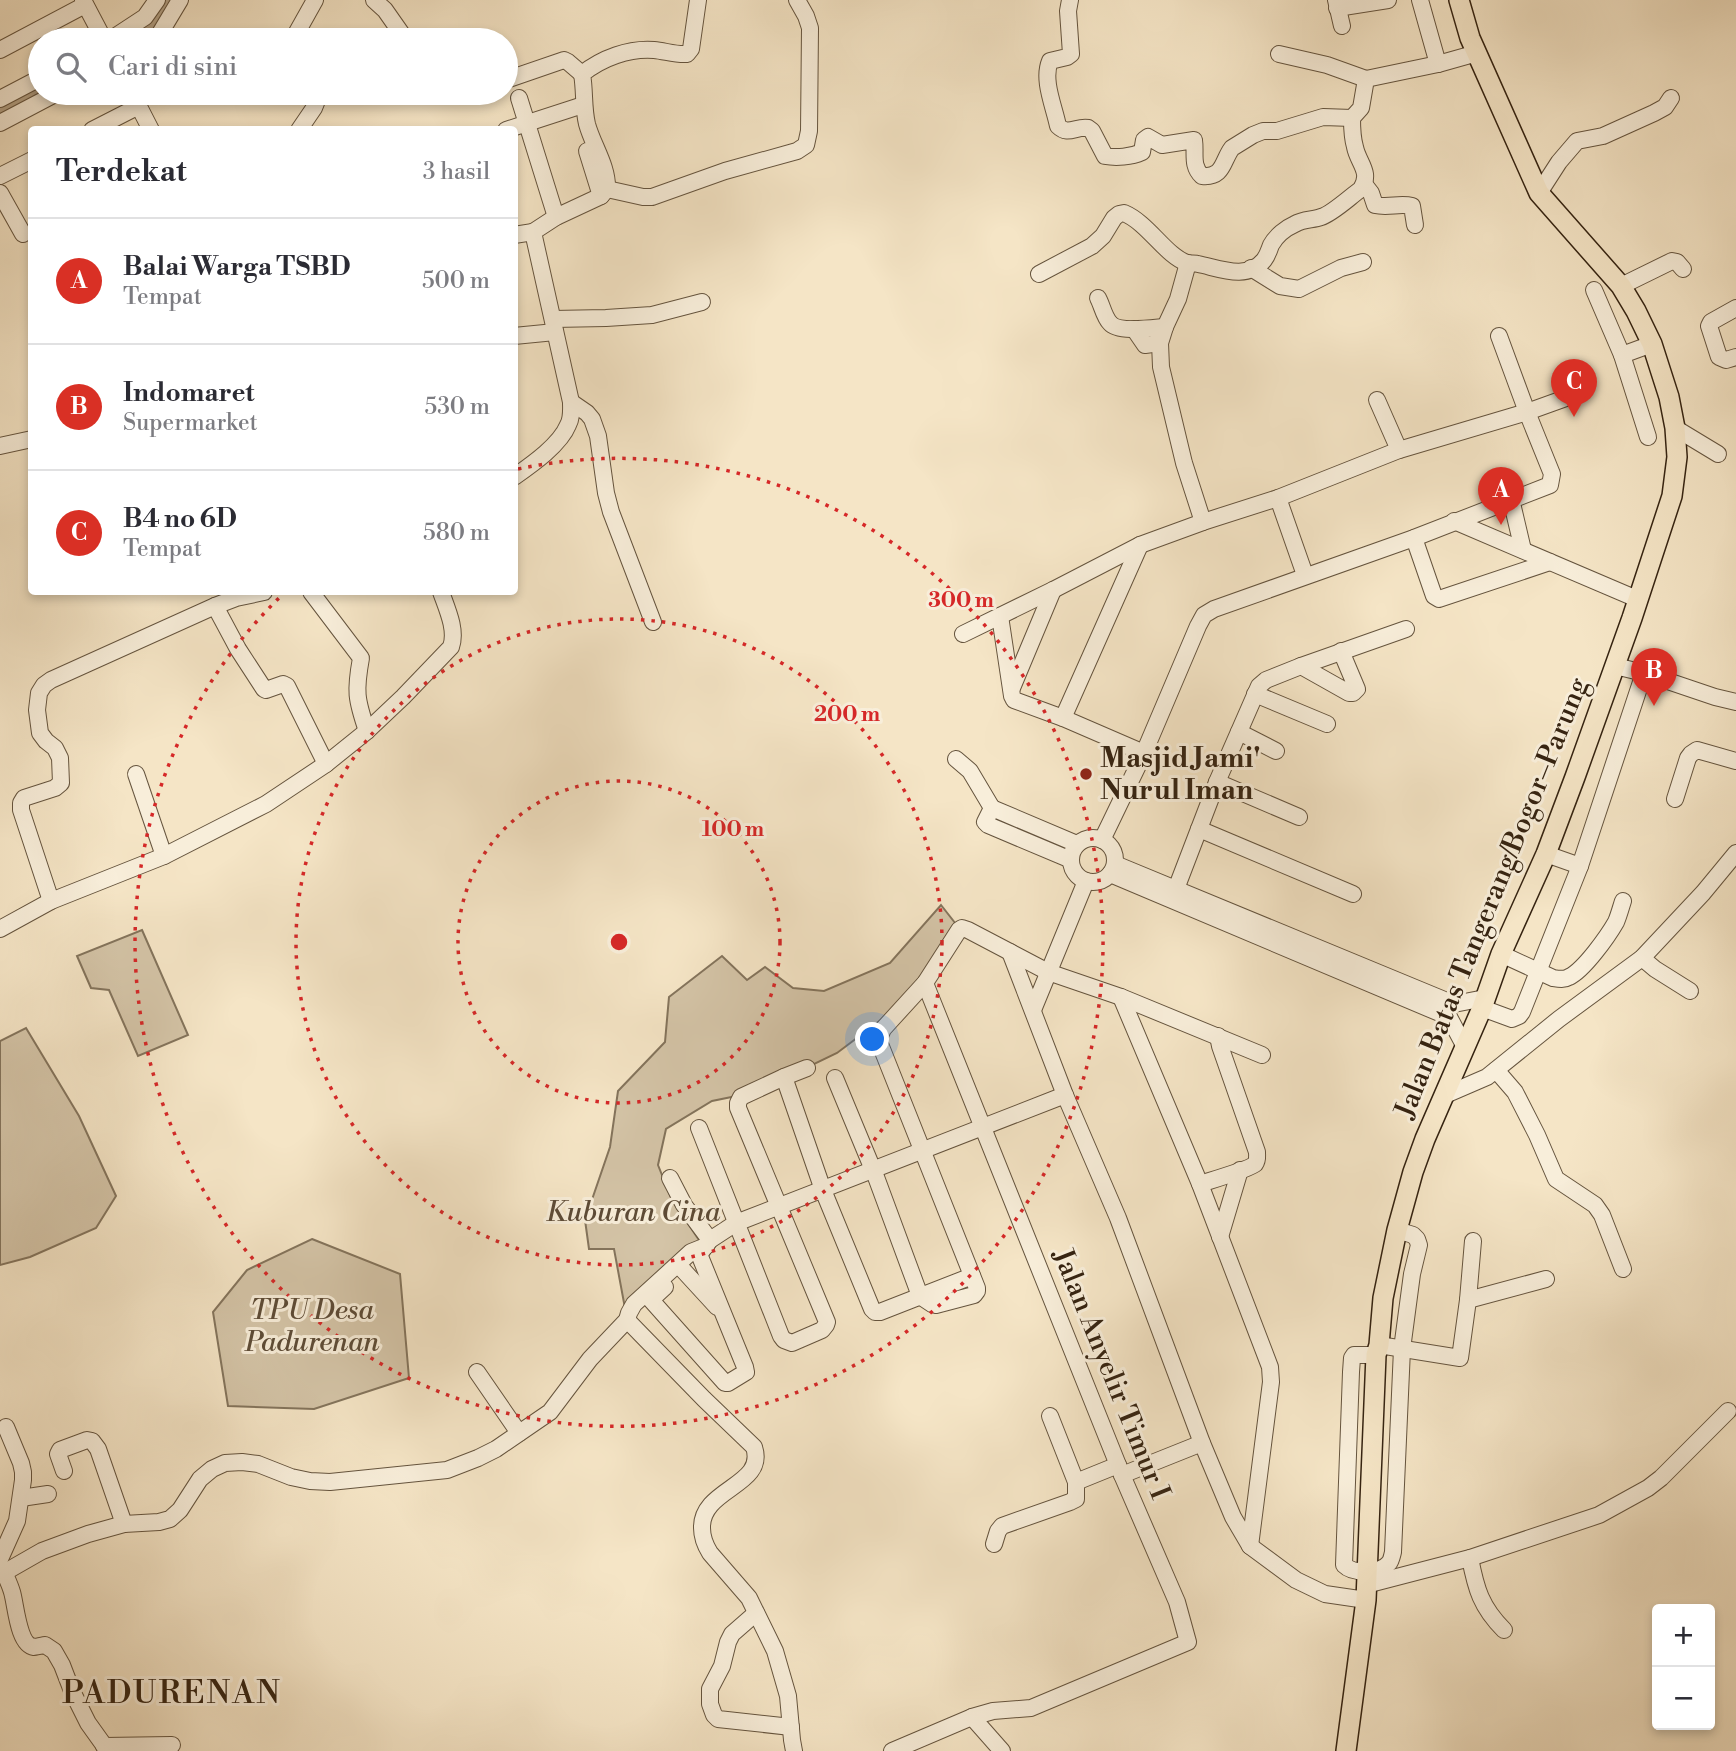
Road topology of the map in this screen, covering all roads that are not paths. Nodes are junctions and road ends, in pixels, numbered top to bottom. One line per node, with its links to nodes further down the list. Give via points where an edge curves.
1 (157, 0): 16 (street, via 145,18)
2 (180, 0): 17 (street)
3 (315, 0): 18 (street)
4 (374, 0): 19 (street)
5 (698, 0): 25 (street, via 687,54 630,52 595,64)
6 (797, 0): 47 (street, via 810,28 806,145 652,197)
7 (1070, 0): 37 (street, via 1071,54 1050,61 1049,86 1063,130 1088,128 1105,156 1142,152 1148,137 1162,145 1192,140 1196,169 1202,176 1210,176 1220,170 1232,148 1260,132 1323,117)
8 (1388, 0): 12 (street)
9 (1420, 0): 24 (street)
10 (1459, 0): 22 (main road, Jalan Batas Tangerang/Bogor–Parung)
11 (84, 3): 14 (street); 15 (street)
12 (1336, 4): 13 (street)
13 (1342, 26)
14 (39, 28)
15 (98, 28)
16 (129, 28)
17 (163, 28)
18 (299, 28)
19 (397, 28)
20 (28, 34): 21 (street)
21 (0, 50)
22 (1477, 53): 24 (street); 49 (main road, Jalan Batas Tangerang/Bogor–Parung)
23 (1279, 54): 27 (street)
24 (1438, 64): 27 (street)
25 (582, 74): 26 (street, via 564,61); 36 (street)
26 (518, 76)
27 (1366, 79): 37 (street, via 1361,108)
28 (28, 84): 30 (street)
29 (519, 98): 38 (street)
30 (0, 99)
31 (1671, 99): 49 (street, via 1654,113 1603,136 1577,141)
32 (34, 105): 39 (street)
33 (127, 105): 40 (street)
34 (138, 105): 41 (street)
35 (315, 105): 42 (street)
36 (578, 107): 38 (street); 47 (street, via 606,175)
37 (1352, 118): 46 (street, via 1355,147 1366,172)
38 (527, 122): 43 (street); 50 (street)
39 (0, 123)
40 (98, 126)
41 (149, 126)
42 (302, 126)
43 (516, 126)
44 (28, 162): 45 (street)
45 (0, 176)
46 (1364, 184): 52 (street, via 1375,205 1412,205); 57 (street, via 1322,217 1298,222 1280,234 1265,258)
47 (604, 192): 50 (street)
48 (0, 193): 51 (street)
49 (1539, 193): 60 (main road, Jalan Batas Tangerang/Bogor–Parung)
50 (556, 217): 53 (street)
51 (24, 223)
52 (1415, 225)
53 (533, 232): 54 (street); 65 (street)
54 (518, 234)
55 (1363, 262): 57 (street, via 1299,289 1280,286)
56 (1188, 263): 57 (street, via 1225,271); 59 (street, via 1124,213 1114,218 1092,246); 67 (street)
57 (1251, 268)
58 (1683, 269): 60 (street, via 1672,261)
59 (1039, 274)
60 (1621, 286): 69 (main road, Jalan Batas Tangerang/Bogor–Parung)
61 (1594, 290): 70 (street)
62 (1098, 298): 67 (street, via 1111,325 1134,329 1145,345)
63 (702, 302): 65 (street, via 652,315)
64 (1736, 308): 71 (street, via 1709,326 1719,357)
65 (554, 325): 66 (street); 74 (street)
66 (518, 335)
67 (1163, 335): 86 (street, via 1161,367 1168,400)
68 (1499, 336): 75 (street)
69 (1652, 344): 70 (street); 76 (main road, Jalan Batas Tangerang/Bogor–Parung)
70 (1622, 355): 77 (street)
71 (1736, 357)
72 (1577, 394): 75 (street)
73 (1377, 400): 80 (street)
74 (571, 402): 82 (street, via 570,423 563,434); 99 (street, via 592,419 611,512)
75 (1527, 412): 80 (street); 84 (street, via 1552,474 1551,483)
76 (1675, 428): 81 (street); 96 (main road, Jalan Batas Tangerang/Bogor–Parung, via 1672,496)
77 (1648, 437)
78 (28, 440): 79 (street)
79 (0, 446)
80 (1399, 450): 83 (street)
81 (1718, 454)
82 (518, 474)
83 (1278, 498): 86 (street); 91 (street)
84 (1511, 499): 85 (street); 89 (street)
85 (1454, 521): 87 (street); 89 (street)
86 (1203, 522): 88 (street)
87 (1414, 538): 90 (street, via 1439,599); 91 (street)
88 (1140, 545): 92 (street); 109 (street)
89 (1523, 550): 90 (street)
90 (1550, 562): 96 (street)
91 (1305, 575): 114 (street, via 1204,615)
92 (1053, 590): 98 (street); 106 (street)
93 (235, 595): 97 (street)
94 (313, 595): 111 (street, via 361,658 356,695)
95 (442, 595): 111 (street, via 452,629 451,648)
96 (1637, 599): 104 (main road, Jalan Batas Tangerang/Bogor–Parung)
97 (215, 606): 117 (street, via 264,689 287,686); 135 (street, via 44,685 37,710 40,733 58,752 61,783 24,799 21,810)
98 (1000, 617): 101 (street); 106 (street)
99 (653, 622)
100 (1406, 629): 102 (street, via 1392,640)
101 (963, 634)
102 (1341, 651): 103 (street); 103 (street, via 1356,692 1349,693)
103 (1301, 666): 107 (street, via 1266,680)
104 (1615, 666): 105 (street); 126 (main road, Jalan Batas Tangerang/Bogor–Parung)
105 (1644, 673): 108 (street); 130 (street)
106 (1011, 690): 109 (street, via 1014,700)
107 (1255, 694): 110 (street); 112 (street)
108 (1736, 702)
109 (1063, 718): 114 (street)
110 (1327, 724)
111 (367, 731): 117 (street)
112 (1239, 732): 113 (street); 119 (street)
113 (1276, 751)
114 (1144, 752): 124 (street)
115 (956, 759): 121 (street, via 970,771)
116 (1736, 761): 120 (street, via 1694,751)
117 (326, 764): 128 (street, via 266,804)
118 (136, 774): 128 (street)
119 (1217, 782): 122 (street); 123 (street)
120 (1675, 799)
121 (992, 807): 125 (street); 129 (street, via 985,824)
122 (1299, 817)
123 (1199, 830): 133 (street); 134 (street)
124 (1102, 840): 125 (street, via 1085,839); 131 (street, via 1113,850)
125 (1077, 844): 129 (street)
126 (1546, 853): 130 (street); 139 (main road, Jalan Batas Tangerang/Bogor–Parung)
127 (1736, 853): 140 (street)
128 (164, 856): 135 (street)
129 (1071, 860): 132 (street, via 1075,873)
130 (1580, 866): 141 (street)
131 (1113, 869): 132 (street, via 1099,882); 133 (street); 148 (street)
132 (1086, 881): 142 (street)
133 (1176, 889): 148 (street)
134 (1353, 894)
135 (51, 901): 137 (street)
136 (1623, 901): 141 (street, via 1615,922 1580,969 1561,980)
137 (0, 929)
138 (1010, 952): 142 (street); 143 (street, via 962,928); 147 (street)
139 (1501, 954): 141 (street); 146 (main road, Jalan Batas Tangerang/Bogor–Parung)
140 (1642, 958): 144 (street); 153 (street)
141 (1540, 971): 146 (street, via 1519,1016 1512,1019)
142 (1048, 972): 145 (street); 147 (street)
143 (925, 983): 158 (street, Jalan Anyelir Timur I); 160 (street, via 879,1038)
144 (1690, 991)
145 (1122, 997): 149 (street); 164 (street)
146 (1483, 1003): 148 (street); 150 (main road, Jalan Batas Tangerang/Bogor–Parung)
147 (1033, 1010): 156 (street)
148 (1452, 1010): 150 (street)
149 (1218, 1036): 151 (street); 162 (street, via 1257,1153 1255,1164)
150 (1465, 1046): 157 (main road, Jalan Batas Tangerang/Bogor–Parung)
151 (1262, 1055)
152 (807, 1068): 154 (street)
153 (1496, 1070): 157 (street); 172 (street, via 1515,1092 1556,1179 1595,1205 1602,1215)
154 (784, 1077): 165 (street); 166 (street, via 741,1097 738,1103)
155 (835, 1077): 161 (street)
156 (1065, 1095): 158 (street); 186 (street, via 1118,1218)
157 (1443, 1096): 168 (main road, Jalan Batas Tangerang/Bogor–Parung, via 1424,1139)
158 (983, 1126): 160 (street); 187 (street, Jalan Anyelir Timur I)
159 (699, 1128): 167 (street)
160 (921, 1151): 161 (street); 175 (street, via 974,1294 940,1305)
161 (873, 1170): 165 (street); 175 (street)
162 (1240, 1170): 164 (street); 169 (street)
163 (670, 1178): 171 (street)
164 (1200, 1184): 169 (street)
165 (823, 1190): 166 (street); 175 (street, via 872,1309 880,1312)
166 (779, 1207): 167 (street); 167 (street, via 827,1322 822,1330 792,1343 784,1340)
167 (736, 1223): 171 (street)
168 (1397, 1230): 179 (street, via 1413,1236 1419,1245); 180 (main road, Jalan Batas Tangerang/Bogor–Parung)
169 (1220, 1237): 194 (street, via 1270,1367)
170 (1473, 1241): 176 (street)
171 (705, 1247): 173 (street); 177 (street); 178 (street, via 691,1252 634,1304)
172 (1623, 1269)
173 (682, 1270): 177 (street); 177 (street, via 651,1300 728,1383 746,1369)
174 (1546, 1279): 176 (street)
175 (920, 1296)
176 (1468, 1300): 179 (street, via 1460,1358)
177 (724, 1315)
178 (627, 1320): 185 (street, via 550,1412); 198 (street, via 754,1447 755,1466 706,1509 702,1529 705,1545)
179 (1402, 1349): 180 (street); 197 (street, via 1393,1552)
180 (1377, 1350): 197 (main road, Jalan Batas Tangerang/Bogor–Parung)
181 (477, 1372): 185 (street)
182 (1728, 1411): 195 (street, via 1648,1488 1599,1515)
183 (1050, 1416): 189 (street)
184 (6, 1427): 191 (street, via 23,1472)
185 (519, 1433): 192 (street, via 496,1449 447,1470 351,1481 310,1481 258,1465 225,1463 200,1479 170,1519)
186 (1202, 1443): 187 (street); 194 (street)
187 (1120, 1470): 189 (street); 200 (street, Jalan Anyelir Timur I, via 1177,1602 1188,1642 1031,1708)
188 (64, 1471): 192 (street, via 60,1450 92,1441)
189 (1076, 1482): 193 (street, via 1076,1499 1002,1526)
190 (48, 1494): 191 (street)
191 (21, 1498): 196 (street)
192 (124, 1524): 196 (street)
193 (994, 1544)
194 (1250, 1546): 197 (street, via 1311,1588 1335,1596)
195 (1470, 1558): 197 (street); 199 (street, via 1481,1601)
196 (1, 1569): 203 (street, via 10,1583 27,1644 54,1650 88,1723)
197 (1366, 1586): 207 (main road, Jalan Batas Tangerang/Bogor–Parung)
198 (757, 1613): 201 (street, via 775,1651); 201 (street, via 728,1642 710,1689 710,1704 718,1719)
199 (1504, 1630)
200 (972, 1717): 205 (street); 206 (street)
201 (791, 1727): 204 (street)
202 (172, 1745): 203 (street)
203 (106, 1748)
204 (794, 1751)
205 (892, 1751)
206 (1002, 1751)
207 (1346, 1751)

